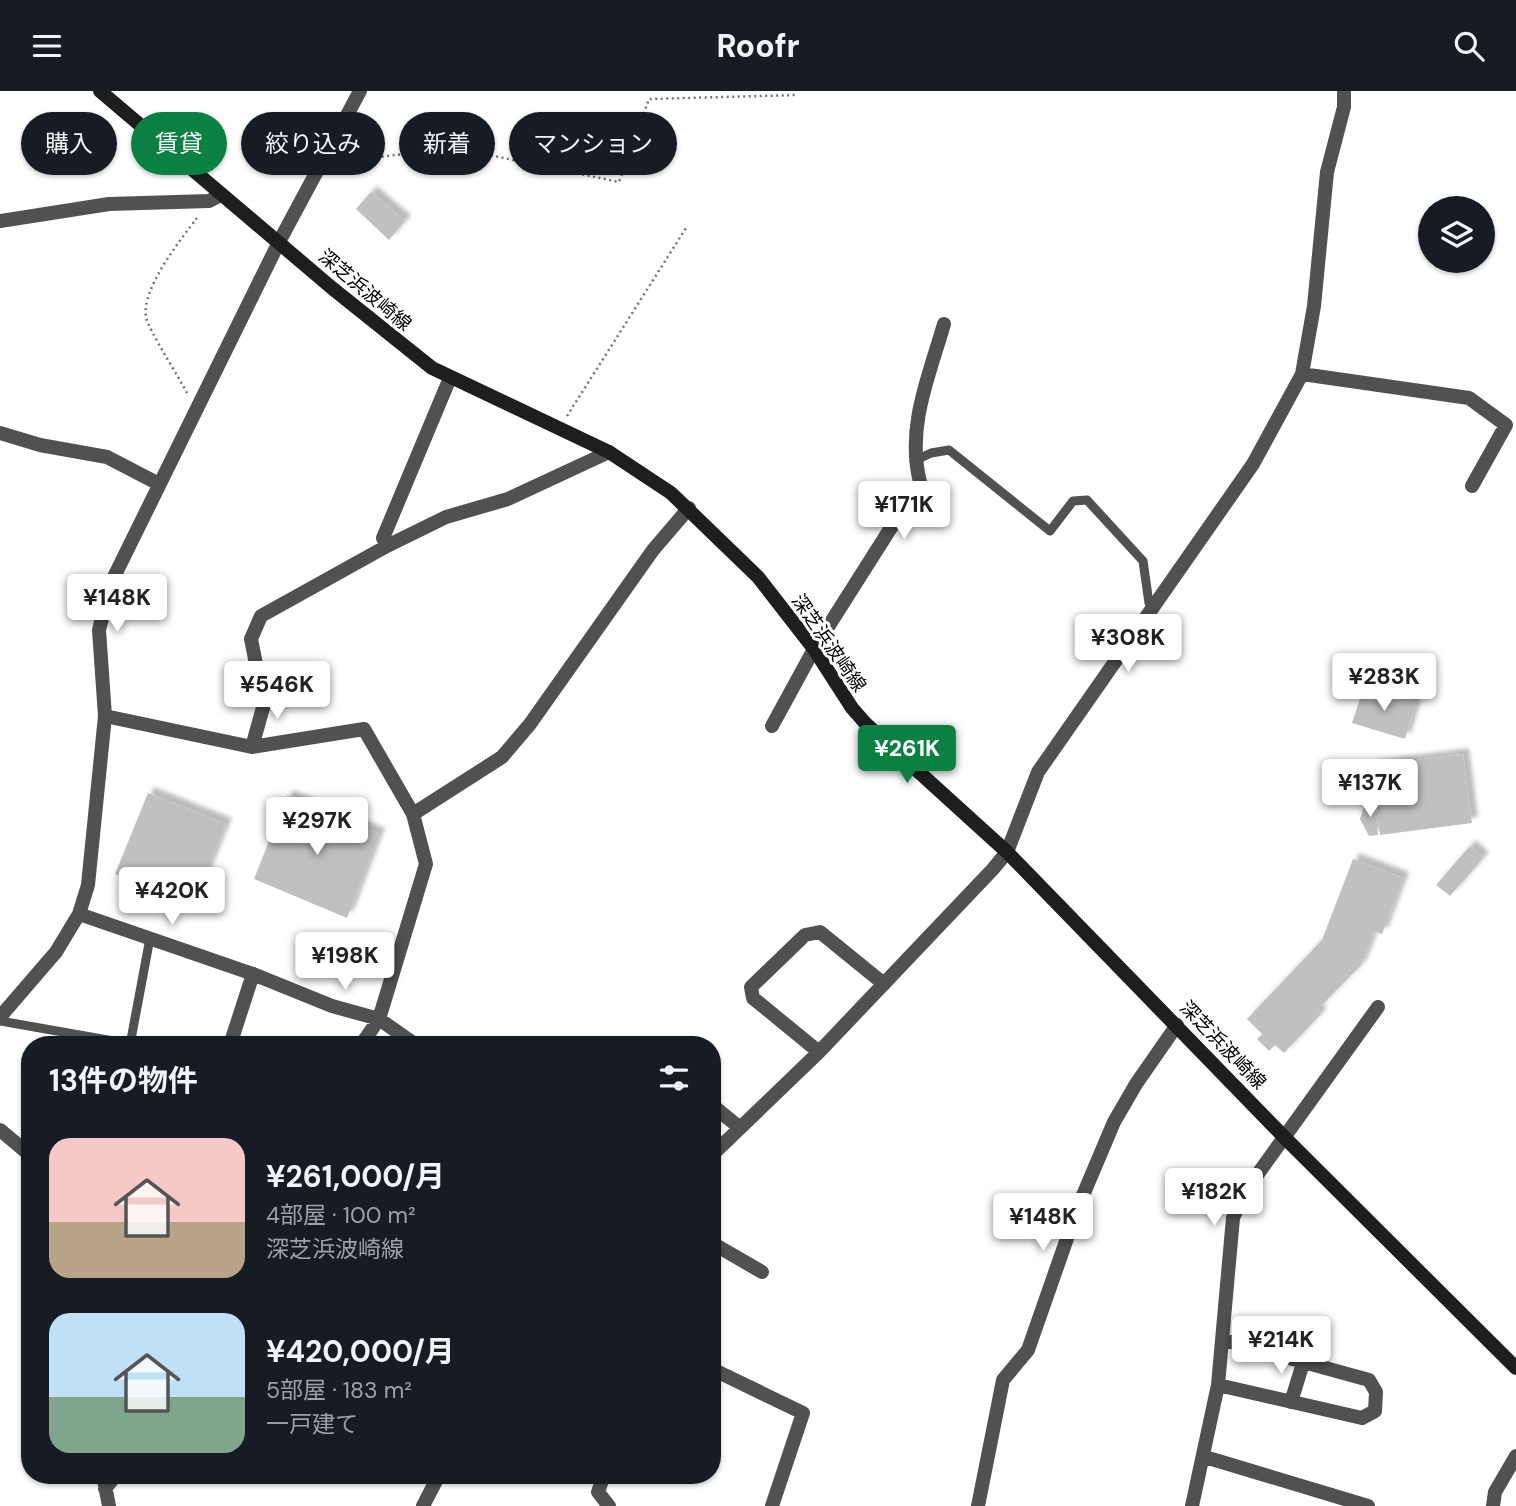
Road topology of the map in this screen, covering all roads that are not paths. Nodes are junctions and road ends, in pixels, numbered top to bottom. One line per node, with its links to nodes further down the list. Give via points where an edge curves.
1 (100, 91): 4 (main road, 深芝浜波崎線)
2 (360, 91): 6 (street)
3 (1344, 91): 8 (street, via 1345,107 1327,172 1314,306)
4 (215, 198): 5 (street, via 109,204); 6 (main road, 深芝浜波崎線)
5 (0, 221)
6 (279, 243): 9 (main road, 深芝浜波崎線, via 403,347); 13 (street)
7 (944, 324): 12 (street, via 916,423)
8 (1302, 374): 14 (street, via 1469,398 1506,425); 17 (street, via 1253,464)
9 (450, 378): 11 (main road, 深芝浜波崎線); 16 (street, via 383,538)
10 (0, 433): 13 (street, via 107,457)
11 (609, 452): 15 (main road, 深芝浜波崎線); 16 (street, via 508,499 446,517)
12 (914, 461): 17 (lane, via 949,450 1051,531 1073,501 1087,500 1143,561 1149,603); 18 (street, via 920,482)
13 (159, 484): 19 (street, via 110,585 99,630)
14 (1472, 486)
15 (689, 508): 18 (main road, 深芝浜波崎線, via 758,577); 22 (street, via 653,550 502,757)
16 (387, 546): 21 (street, via 261,616 251,639 264,704)
17 (1154, 607): 23 (street, via 1038,772)
18 (814, 649): 20 (street); 23 (main road, 深芝浜波崎線, via 866,724)
19 (105, 716): 21 (street); 24 (street, via 89,885)
20 (772, 726)
21 (252, 747): 22 (street, via 364,729)
22 (413, 814): 30 (street, via 426,864)
23 (1007, 852): 27 (street); 31 (main road, 深芝浜波崎線)
24 (79, 914): 25 (street); 29 (street, via 56,951)
25 (150, 938): 26 (street); 34 (lane)
26 (253, 974): 30 (street, via 332,1006); 35 (street)
27 (884, 985): 38 (street); 38 (street, via 820,933 805,935 751,987 753,997)
28 (1378, 1007): 42 (street)
29 (0, 1019): 32 (lane)
30 (379, 1019): 36 (street); 37 (street)
31 (1177, 1025): 42 (main road, 深芝浜波崎線); 62 (street, via 1114,1122 1078,1207 1028,1350 1003,1380)
32 (72, 1034): 33 (lane)
33 (84, 1036)
34 (133, 1036)
35 (233, 1036)
36 (367, 1036)
37 (403, 1036)
38 (819, 1052): 40 (street)
39 (721, 1112): 40 (street)
40 (740, 1128): 43 (street)
41 (0, 1130): 44 (street)
42 (1286, 1139): 47 (street, via 1242,1196 1233,1219); 49 (main road, 深芝浜波崎線)
43 (721, 1146)
44 (21, 1148)
45 (721, 1248): 46 (street)
46 (762, 1272)
47 (1224, 1340): 48 (street); 51 (street)
48 (1304, 1360): 52 (street); 52 (street, via 1369,1380 1376,1392 1375,1411 1362,1418)
49 (1516, 1368)
50 (721, 1373): 61 (street, via 803,1413)
51 (1219, 1385): 52 (street); 54 (street)
52 (1291, 1402)
53 (1516, 1456): 65 (street, via 1495,1492)
54 (1205, 1457): 63 (street); 64 (street)
55 (104, 1484): 58 (street)
56 (434, 1484): 59 (street)
57 (601, 1484): 60 (street, via 598,1492)
58 (109, 1506)
59 (423, 1506)
60 (609, 1506)
61 (772, 1506)
62 (978, 1506)
63 (1192, 1506)
64 (1368, 1506)
65 (1493, 1506)

